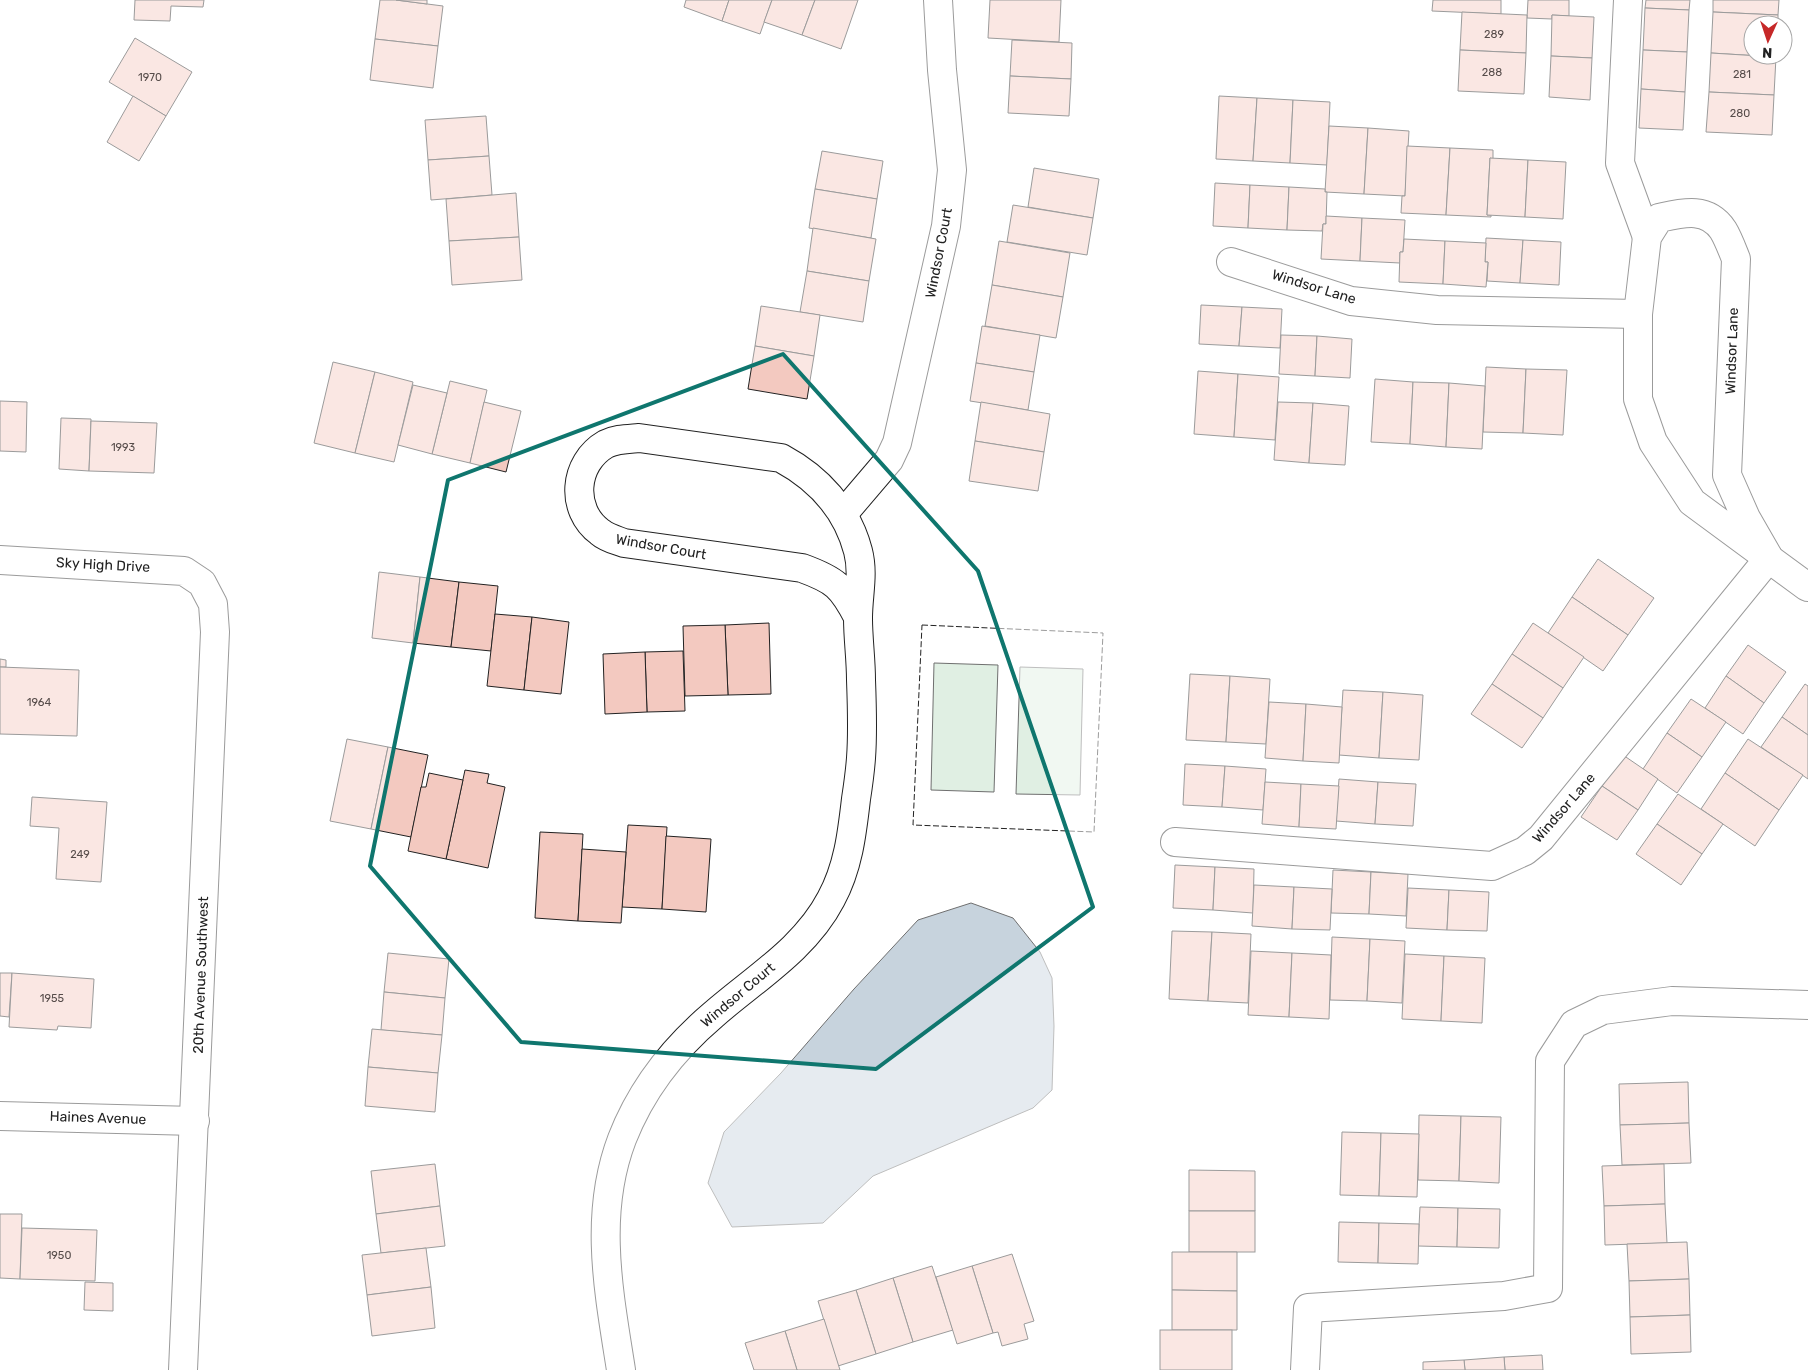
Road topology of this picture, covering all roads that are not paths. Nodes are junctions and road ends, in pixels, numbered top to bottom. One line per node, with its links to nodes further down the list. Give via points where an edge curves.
1 (938, 0): 6 (street, Windsor Court, via 952,170 946,226 897,443 889,460)
2 (1628, 0): 3 (street, Windsor Lane, via 1620,163)
3 (1647, 237): 5 (street, Windsor Lane); 7 (street, Windsor Lane, via 1659,218 1704,213 1722,229 1736,258 1728,476 1746,518)
4 (1231, 262): 5 (street, Windsor Lane, via 1351,301 1436,310)
5 (1638, 314): 7 (street, Windsor Lane, via 1638,399 1653,442 1692,502)
6 (843, 514): 11 (street, Windsor Court, via 858,551 862,577); 11 (street, Windsor Court, via 818,484 781,458 639,438 618,439 596,451 581,474 579,487 579,500 587,518 600,533 612,539 802,568 826,576 846,593)
7 (1769, 558): 10 (street, Windsor Lane); 12 (street, Windsor Lane, via 1541,838 1492,866)
8 (0, 560): 9 (street, Sky High Drive, via 184,571)
9 (202, 583): 15 (street, 20th Avenue Southwest, via 213,604 215,632)
10 (1808, 587)
11 (858, 617): 17 (street, Windsor Court, via 861,758 852,838 831,900 808,933 676,1050 645,1092 622,1140 611,1178 604,1231)
12 (1175, 842)
13 (1808, 1005): 18 (street, via 1672,1001 1603,1010 1574,1024 1550,1061 1548,1288 1504,1296 1308,1308)
14 (0, 1116): 15 (street, Haines Avenue)
15 (195, 1121): 16 (street, 20th Avenue Southwest)
16 (183, 1370)
17 (621, 1370)
18 (1305, 1370)

